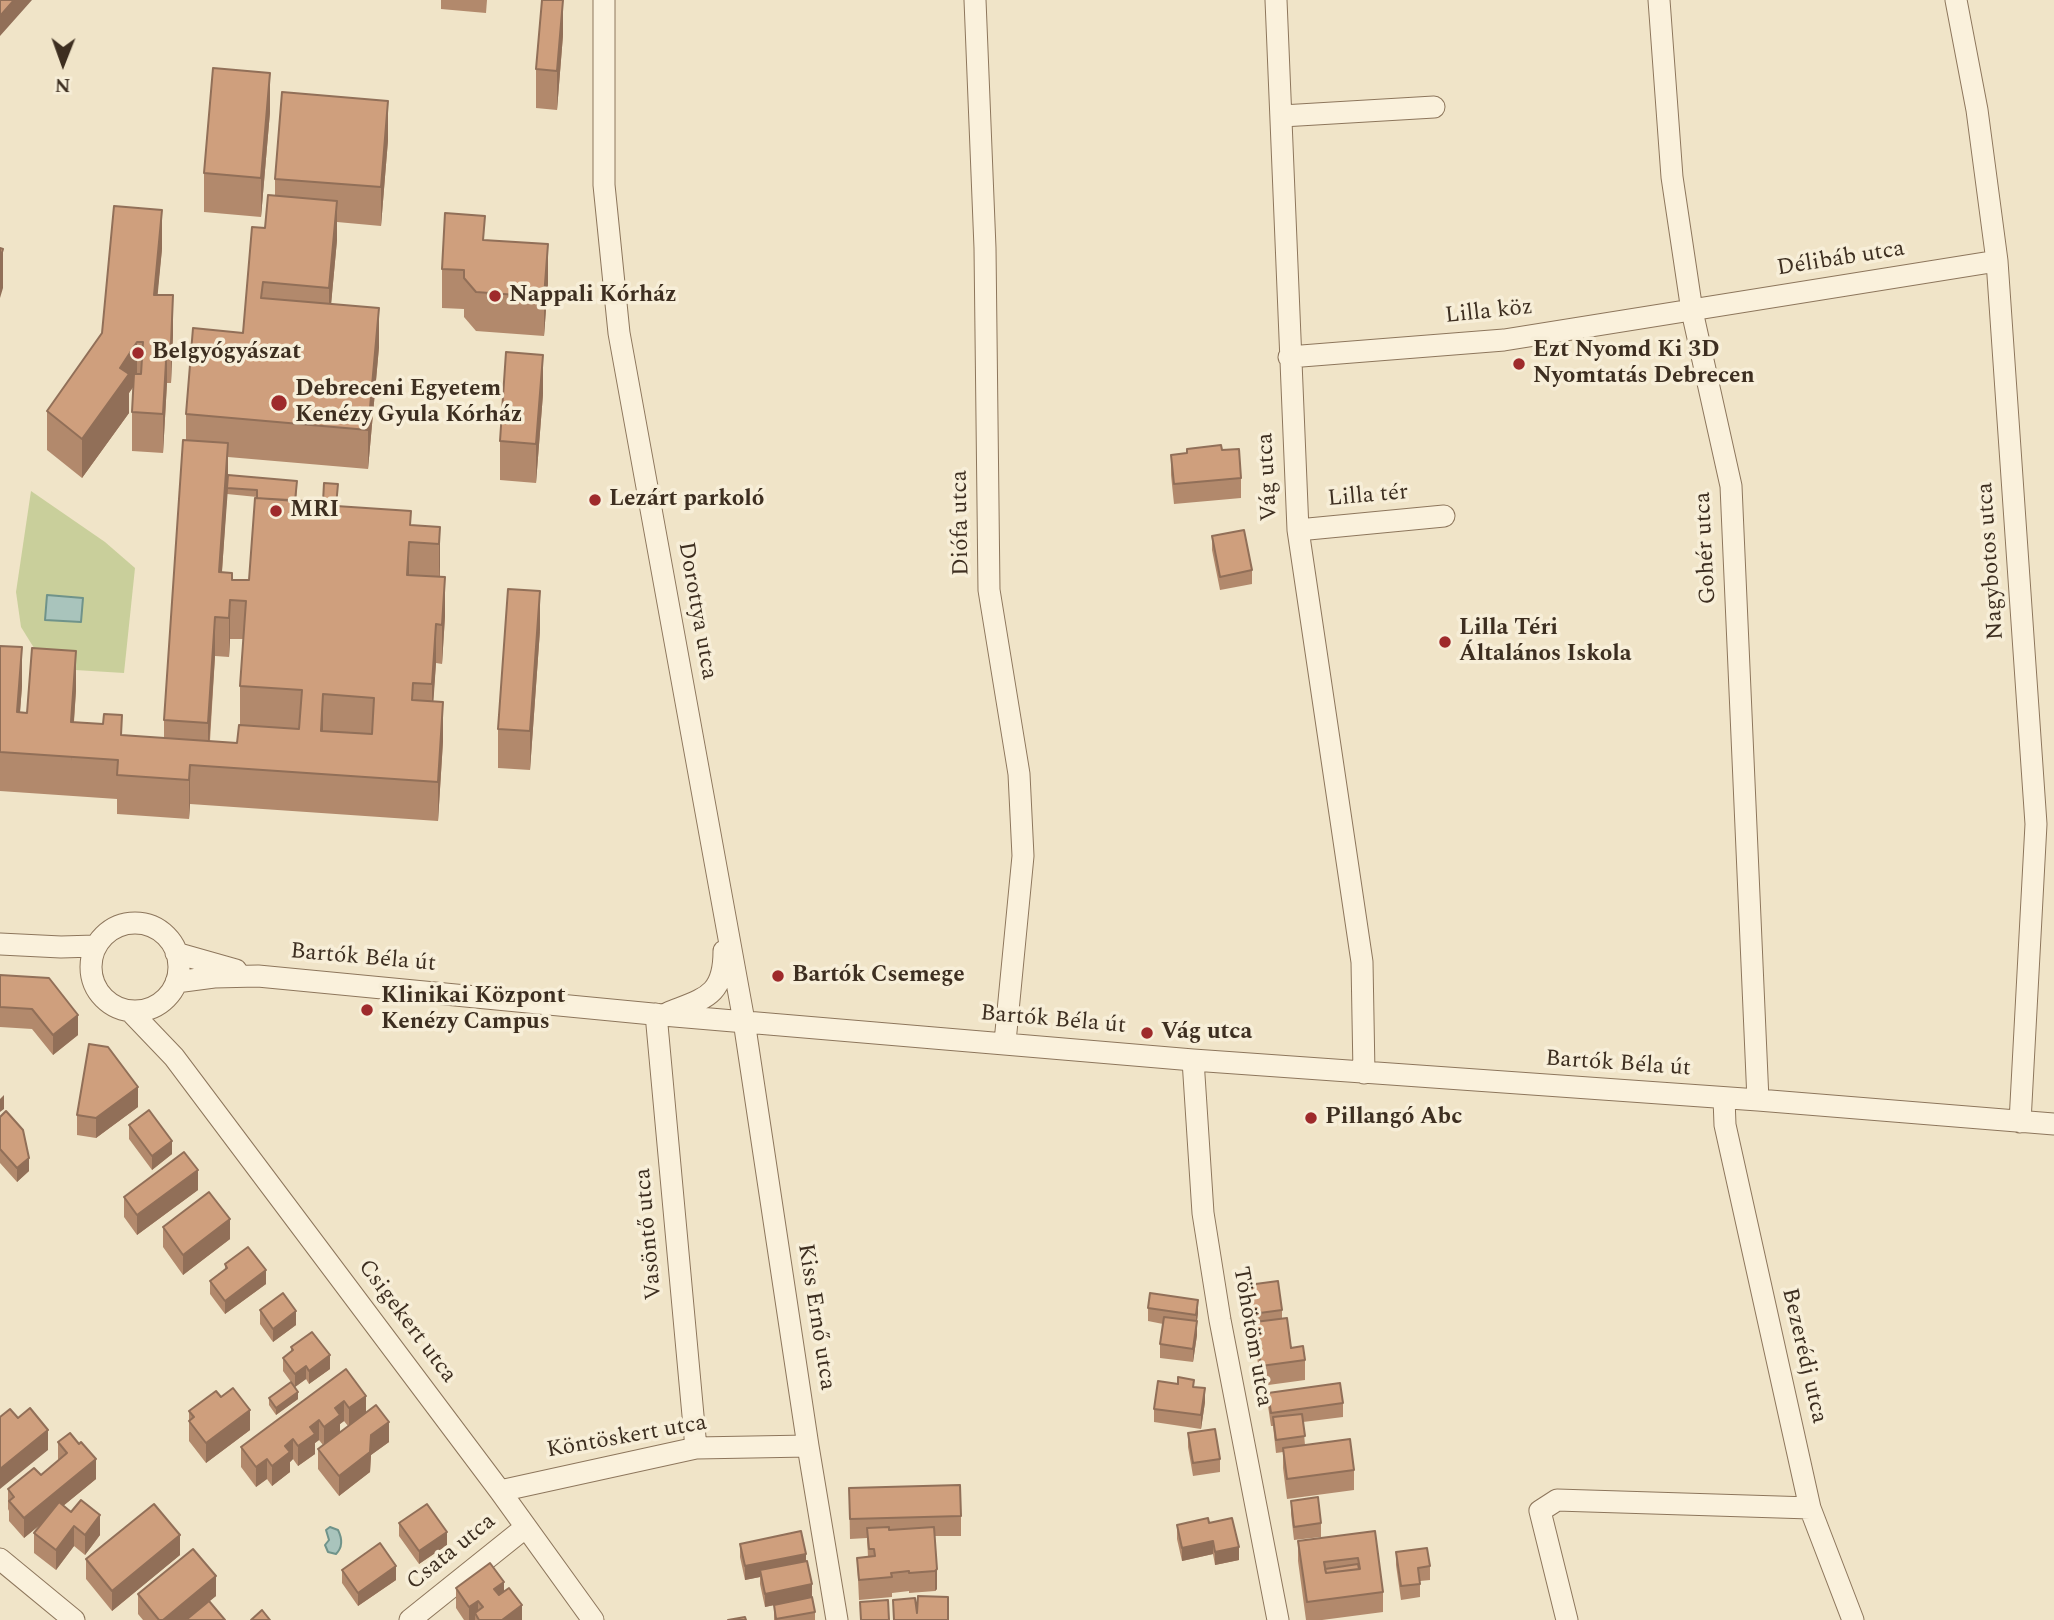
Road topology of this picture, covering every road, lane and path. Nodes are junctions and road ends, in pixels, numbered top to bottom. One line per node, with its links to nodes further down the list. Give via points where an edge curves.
1 (604, 0): 13 (street, Dorottya utca, via 604,185 619,333)
2 (975, 0): 25 (street, Diófa utca, via 985,248 989,590 1019,774 1023,856)
3 (1276, 0): 7 (street, Vág utca)
4 (1658, 0): 9 (street, Gohér utca, via 1672,177)
5 (1956, 0): 8 (street, Nagybotos utca, via 1977,110)
6 (1434, 107): 7 (street)
7 (1282, 116): 10 (street, Vág utca)
8 (1997, 261): 9 (street, Délibáb utca); 31 (street, Nagybotos utca, via 2036,824)
9 (1692, 312): 10 (street, Lilla köz, via 1504,340); 30 (street, Gohér utca, via 1731,485)
10 (1289, 357): 12 (street, Vág utca)
11 (1444, 516): 12 (street, Lilla tér)
12 (1298, 530): 28 (street, Vág utca, via 1362,962)
13 (724, 917): 23 (street, via 724,968 719,985 706,997); 24 (street, Dorottya utca)
14 (0, 944): 15 (street)
15 (28, 946): 16 (street); 18 (street, via 60,956)
16 (95, 946): 17 (street, via 118,926 145,924 170,940); 18 (street)
17 (177, 953): 19 (street); 20 (street)
18 (90, 974): 22 (street, via 104,999)
19 (258, 976): 20 (street); 23 (street, Bartók Béla út)
20 (176, 982): 21 (street)
21 (158, 1005): 22 (street); 26 (street)
22 (130, 1011): 26 (street)
23 (659, 1014): 24 (street, Bartók Béla út); 34 (street, Vasöntő utca)
24 (744, 1021): 25 (street, Bartók Béla út); 33 (street, Kiss Ernő utca)
25 (1005, 1042): 27 (street, Bartók Béla út)
26 (174, 1057): 35 (street, Csigekert utca)
27 (1193, 1060): 28 (street, Bartók Béla út); 43 (street, Töhötöm utca, via 1203,1213)
28 (1364, 1073): 29 (street, Bartók Béla út)
29 (1724, 1098): 30 (street, Bartók Béla út); 36 (street, Bezerédj utca, via 1725,1125)
30 (1758, 1100): 31 (street, Bartók Béla út)
31 (2020, 1122): 32 (street, Bartók Béla út)
32 (2054, 1124)
33 (808, 1446): 34 (street, Köntöskert utca); 42 (street, Kiss Ernő utca)
34 (696, 1448): 35 (street, Köntöskert utca)
35 (500, 1491): 37 (street, Csigekert utca)
36 (1810, 1508): 44 (street, via 1558,1500 1540,1511); 45 (street, Bezerédj utca)
37 (526, 1527): 40 (street, Csata utca); 41 (street, Csigekert utca)
38 (0, 1559): 39 (street)
39 (74, 1620)
40 (410, 1620)
41 (593, 1620)
42 (837, 1620)
43 (1278, 1620)
44 (1567, 1620)
45 (1853, 1620)

